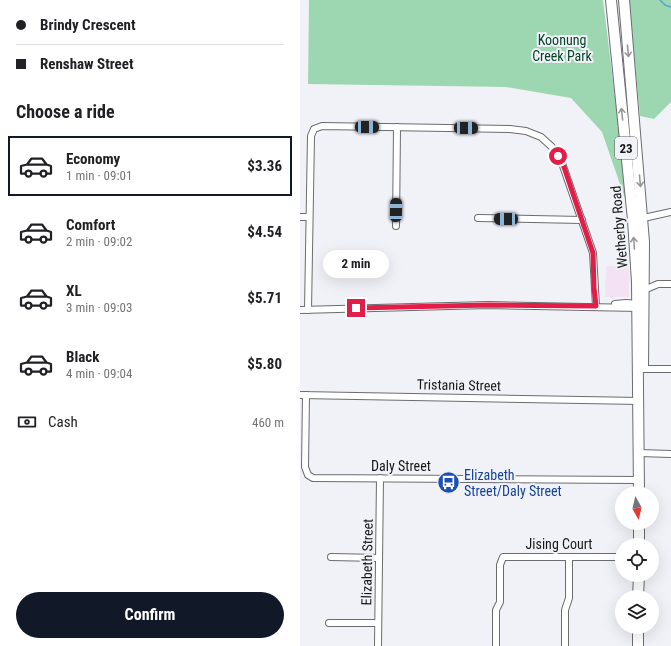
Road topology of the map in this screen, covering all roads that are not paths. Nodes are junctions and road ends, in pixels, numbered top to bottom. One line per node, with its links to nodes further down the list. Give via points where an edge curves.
1 (611, 0): 8 (main road, Wetherby Road / 23, one-way to 1)
2 (624, 0): 8 (main road, Wetherby Road / 23, one-way to 8)
3 (397, 127): 6 (street, via 322,126 313,131 310,139); 9 (street, via 515,129 536,135 552,147 562,163); 10 (street)
4 (671, 212): 8 (street)
5 (300, 217): 6 (street)
6 (309, 217): 18 (street)
7 (478, 218): 9 (street)
8 (638, 219): 11 (main road, Wetherby Road / 23); 16 (main road, Wetherby Road / 23, one-way to 8)
9 (582, 220): 15 (street, via 593,253)
10 (396, 226)
11 (645, 276): 12 (street); 14 (main road, Wetherby Road / 23)
12 (658, 284): 13 (street); 14 (street)
13 (671, 284)
14 (644, 290): 16 (main road, Wetherby Road / 23)
15 (594, 306): 16 (street); 18 (street, via 488,305)
16 (639, 306): 19 (main road, Wetherby Road / 23)
17 (300, 310): 18 (street)
18 (308, 310)
19 (640, 369): 20 (street); 22 (main road, Wetherby Road / 23)
20 (671, 369)
21 (303, 395): 22 (street, Tristania Street); 25 (street, Daly Street, via 305,467 308,475 317,478)
22 (639, 400): 23 (main road, Wetherby Road / 23)
23 (639, 453): 24 (street); 26 (main road, Wetherby Road / 23)
24 (671, 454)
25 (380, 478): 26 (street, Daly Street); 30 (street, Elizabeth Street)
26 (639, 480): 27 (main road, Wetherby Road / 23)
27 (639, 486)
28 (615, 556): 31 (street, Jising Court)
29 (331, 557): 30 (street)
30 (379, 558): 33 (street, Elizabeth Street)
31 (569, 558): 36 (street, Jising Court, via 502,558 501,598 496,610); 37 (street)
32 (329, 623): 33 (street)
33 (378, 623): 35 (street, Elizabeth Street)
34 (638, 634): 38 (main road)
35 (378, 646)
36 (496, 646)
37 (565, 646)
38 (638, 646)

